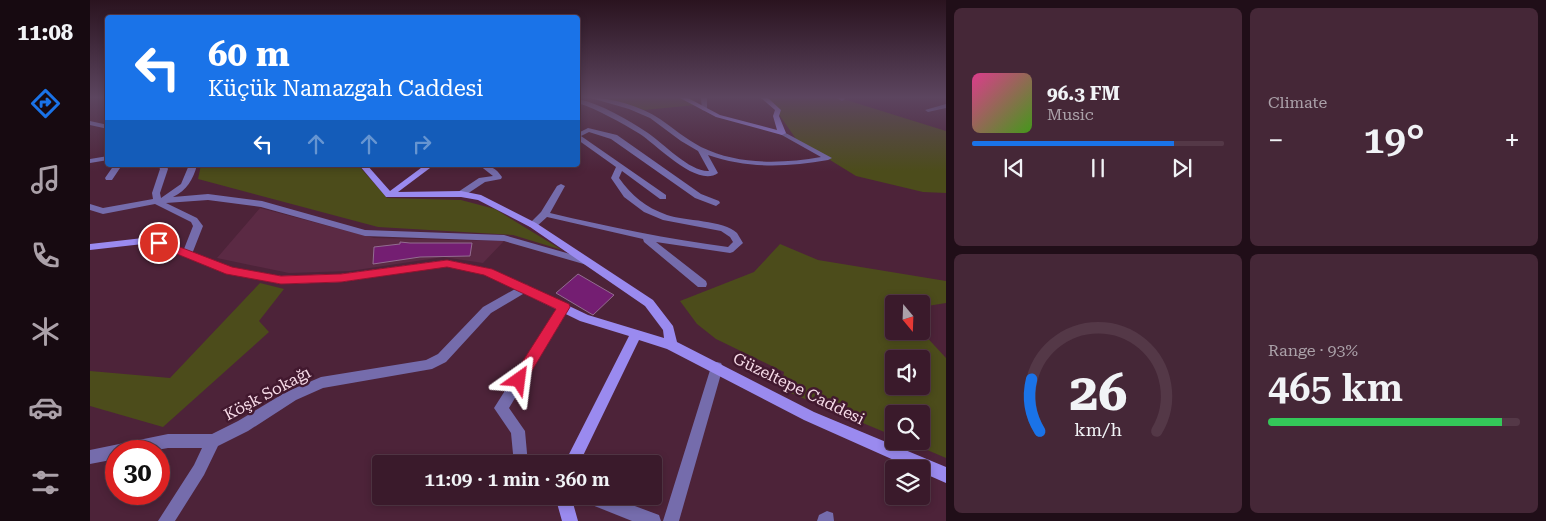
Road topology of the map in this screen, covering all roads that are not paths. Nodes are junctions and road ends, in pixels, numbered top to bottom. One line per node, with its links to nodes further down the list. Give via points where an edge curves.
1 (623, 122): 10 (street, via 699,172 711,175 713,170)
2 (658, 122): 10 (street)
3 (742, 122): 7 (street)
4 (778, 122): 7 (street)
5 (90, 123): 6 (street)
6 (105, 127)
7 (782, 133): 10 (street, via 828,158 803,163 752,164)
8 (580, 135): 26 (street, via 588,130 614,138 698,196)
9 (580, 138): 19 (street)
10 (702, 150)
11 (105, 158): 12 (street)
12 (90, 161)
13 (117, 167): 20 (street)
14 (163, 167): 25 (street)
15 (192, 167): 25 (street, via 187,184 178,192)
16 (365, 167): 23 (street)
17 (427, 167): 23 (street)
18 (491, 167): 22 (street, via 498,177 482,180)
19 (619, 168): 24 (street); 30 (street, via 615,178 627,195 647,210 666,218 724,229 738,243 730,250)
20 (109, 178)
21 (561, 186): 28 (street)
22 (461, 194): 23 (street); 29 (street, via 481,198)
23 (389, 195)
24 (663, 197)
25 (157, 201): 27 (street, via 103,211); 32 (street, via 194,220 198,226); 33 (street, via 208,197 262,204 365,232 504,238)
26 (716, 203)
27 (90, 207)
28 (545, 214): 29 (street); 30 (street)
29 (533, 225): 33 (street)
30 (642, 237): 34 (street)
31 (90, 247): 32 (street, Güzeltepe Caddesi, via 143,241 159,243)
32 (187, 254): 35 (street, Güzeltepe Caddesi, via 230,271 281,280 341,278 447,263 487,272)
33 (591, 263): 38 (street, via 649,302 669,329)
34 (702, 284)
35 (524, 288): 36 (street, Güzeltepe Caddesi); 40 (street, Köşk Sokağı, via 487,310 436,362 419,368 350,376 321,383 291,396)
36 (564, 307): 37 (street, Güzeltepe Caddesi, via 584,318); 41 (street, via 501,408 518,431)
37 (636, 334): 38 (street, Güzeltepe Caddesi); 42 (street)
38 (671, 345): 39 (street, Güzeltepe Caddesi)
39 (717, 367): 44 (street, Güzeltepe Caddesi, via 809,416); 50 (street)
40 (213, 440): 43 (street, Köşk Sokağı, via 168,441); 47 (street, via 199,470)
41 (520, 455)
42 (576, 455)
43 (90, 457)
44 (946, 475)
45 (566, 505): 48 (street)
46 (610, 505): 49 (street)
47 (166, 521)
48 (570, 521)
49 (653, 521)
50 (671, 521)

